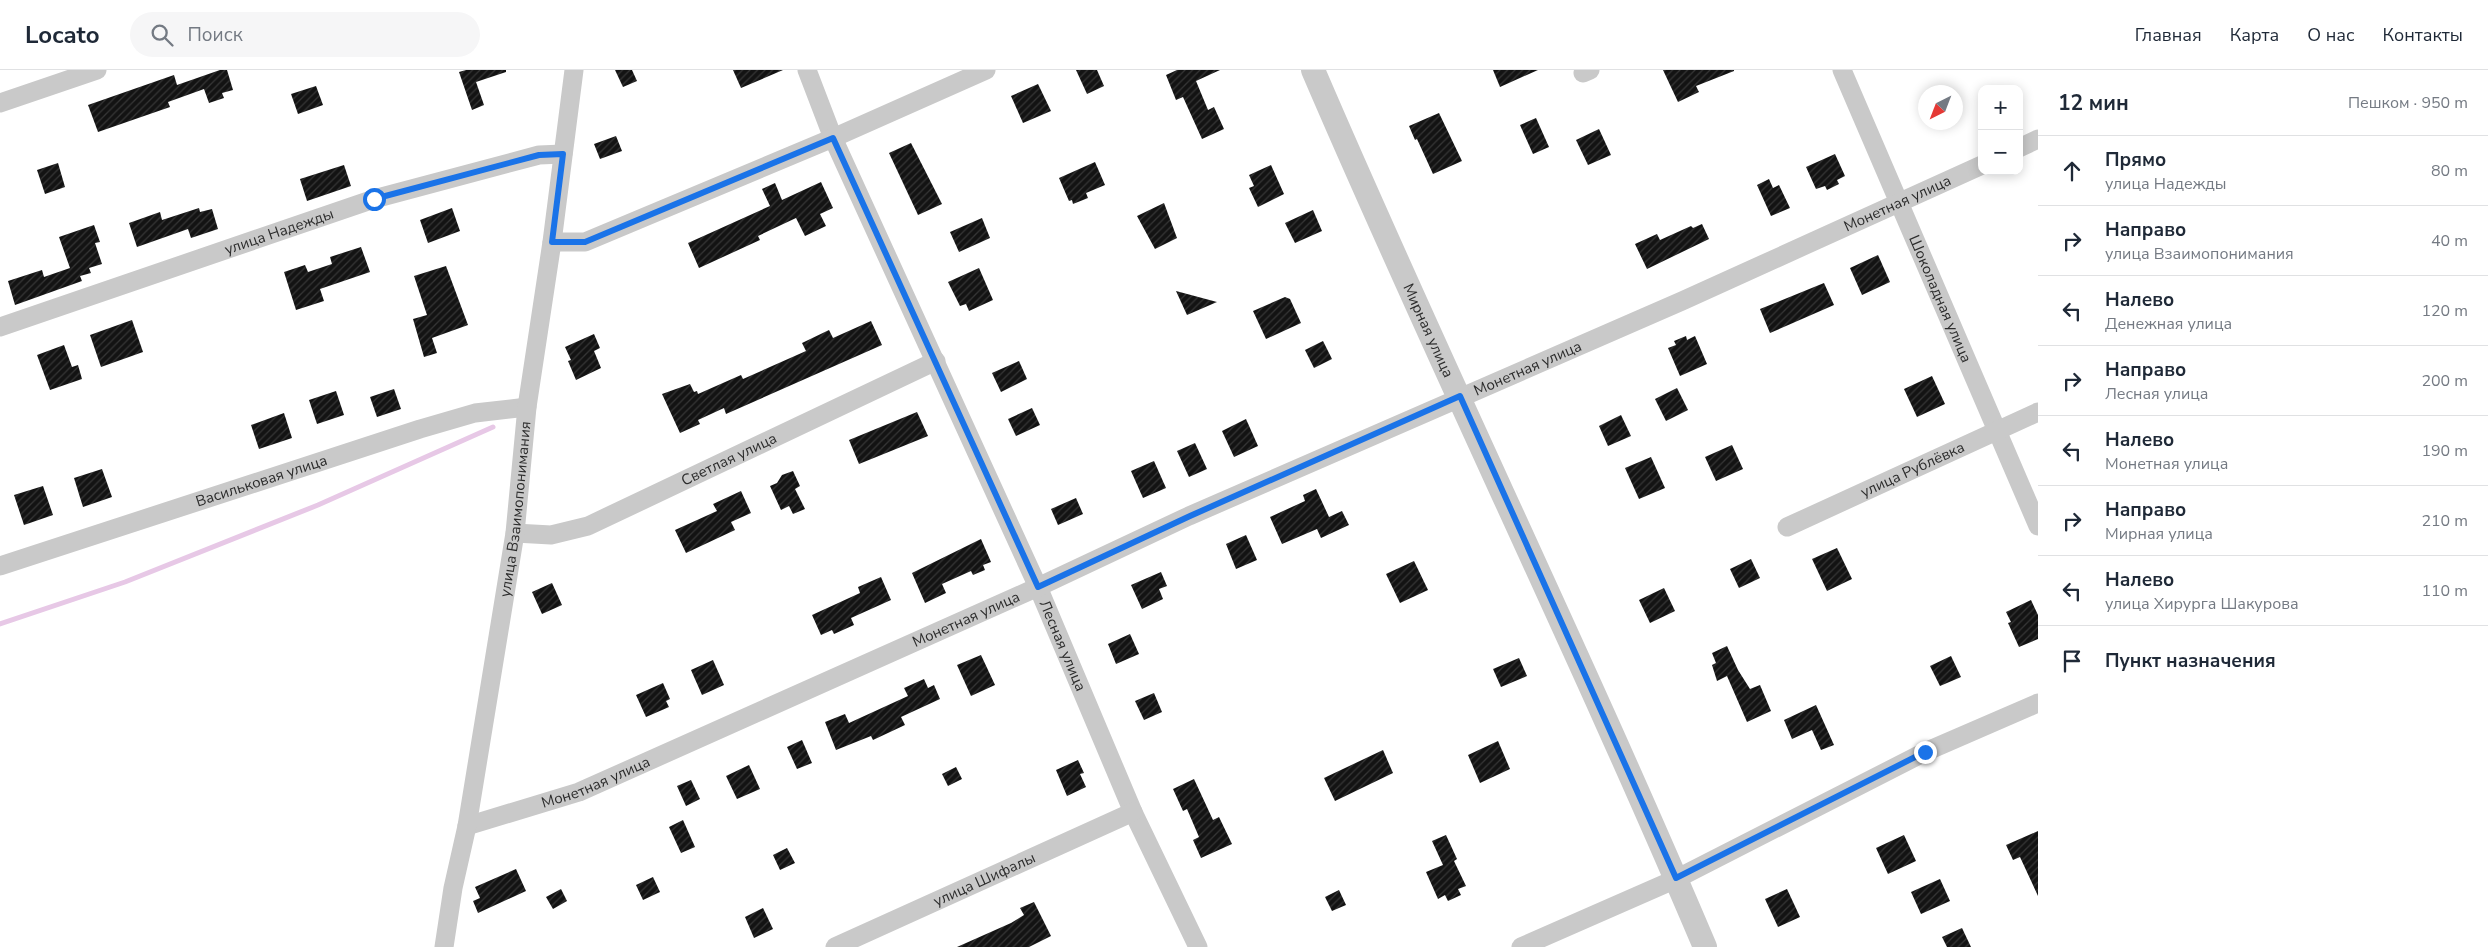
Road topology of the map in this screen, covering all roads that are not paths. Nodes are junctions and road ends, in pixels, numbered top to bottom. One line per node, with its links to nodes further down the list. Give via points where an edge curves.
1 (97, 70): 7 (street)
2 (574, 70): 11 (street, улица Взаимопонимания)
3 (807, 70): 8 (street, Лесная улица)
4 (986, 70): 8 (street)
5 (1313, 70): 17 (street, Мирная улица, via 1376,218)
6 (1842, 70): 13 (street, Шоколадная улица)
7 (0, 103)
8 (833, 138): 14 (street, via 585,242); 16 (street, Лесная улица)
9 (2038, 139): 10 (street)
10 (2023, 146)
11 (563, 154): 14 (street, улица Взаимопонимания); 15 (street, улица Надежды, via 539,155 374,199)
12 (1978, 167): 13 (street, Монетная улица)
13 (1898, 203): 17 (street, Монетная улица, via 1682,302); 20 (street, Шоколадная улица)
14 (552, 242): 18 (street, улица Взаимопонимания)
15 (0, 327)
16 (936, 361): 23 (street, Светлая улица, via 588,526 551,535); 25 (street, Лесная улица)
17 (1460, 396): 25 (street, Монетная улица); 29 (street, Мирная улица)
18 (527, 407): 23 (street, улица Взаимопонимания); 24 (street, Васильковая улица, via 475,413 420,429)
19 (2038, 412): 20 (street, улица Рублёвка)
20 (1997, 431): 21 (street, Шоколадная улица); 22 (street, улица Рублёвка)
21 (2038, 526)
22 (1787, 527)
23 (515, 533): 28 (street, улица Взаимопонимания)
24 (0, 566)
25 (1038, 587): 27 (street, Лесная улица); 28 (street, Монетная улица, via 579,792)
26 (2038, 703): 29 (street, via 1925,752)
27 (1133, 812): 31 (street, улица Шифалы); 32 (street, Лесная улица)
28 (467, 826): 30 (street, улица Взаимопонимания)
29 (1676, 878): 33 (street); 34 (street, Мирная улица)
30 (444, 947)
31 (835, 947)
32 (1198, 947)
33 (1521, 947)
34 (1706, 947)

